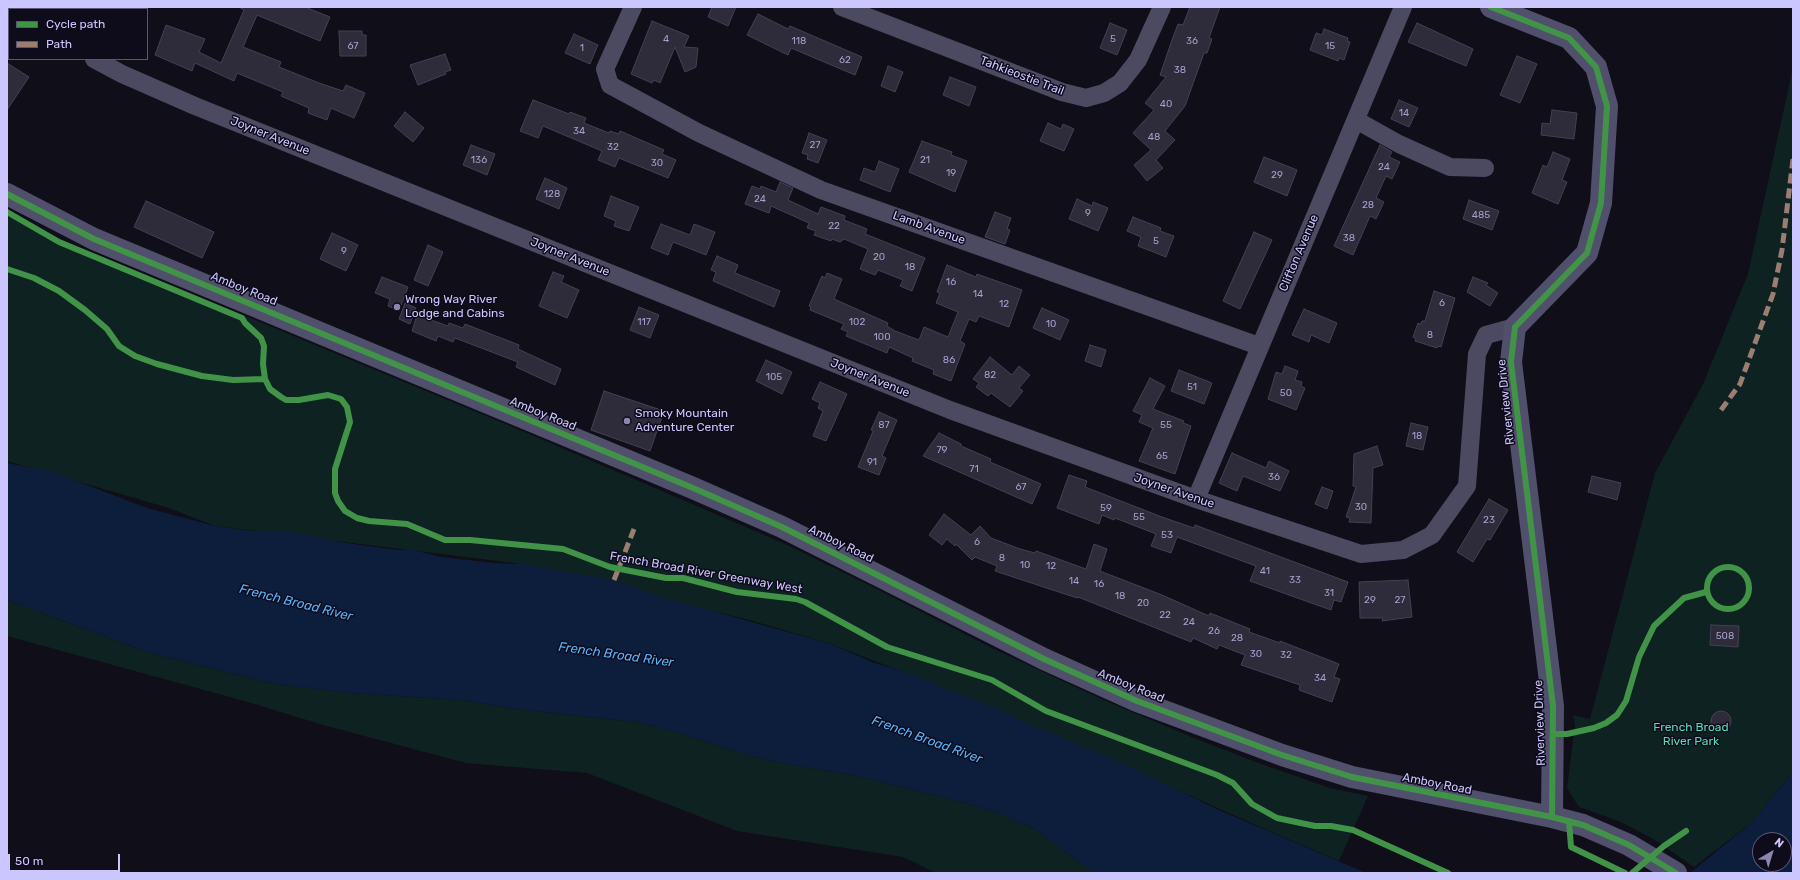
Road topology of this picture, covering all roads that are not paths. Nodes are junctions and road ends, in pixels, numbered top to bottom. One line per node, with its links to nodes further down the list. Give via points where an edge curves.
1 (633, 7): 11 (street, Lamb Avenue, via 605,69 610,85 699,133 821,190)
2 (842, 7): 3 (street, Tahkieostie Trail, via 1062,92 1086,98 1104,93 1120,83 1138,60)
3 (1162, 7)
4 (1403, 7): 7 (street, Clifton Avenue)
5 (1491, 7): 10 (main road, via 1570,38 1596,67 1607,106 1601,203 1587,253)
6 (96, 60): 12 (street, Joyner Avenue, via 195,106 950,410)
7 (1356, 120): 8 (street, via 1399,144 1450,167); 11 (street, Clifton Avenue)
8 (1484, 168)
9 (7, 194): 13 (main road, Amboy Road, via 94,239 782,527 1044,659 1137,701 1282,755 1352,777)
10 (1515, 327): 12 (street, Joyner Avenue, via 1486,335 1477,354 1467,486 1432,535 1403,550 1362,554); 13 (main road, Riverview Drive, via 1510,362 1553,706)
11 (1259, 346): 12 (street, Clifton Avenue)
12 (1196, 499)
13 (1552, 817): 14 (main road, Amboy Road, via 1601,833 1644,853)
14 (1676, 873)

